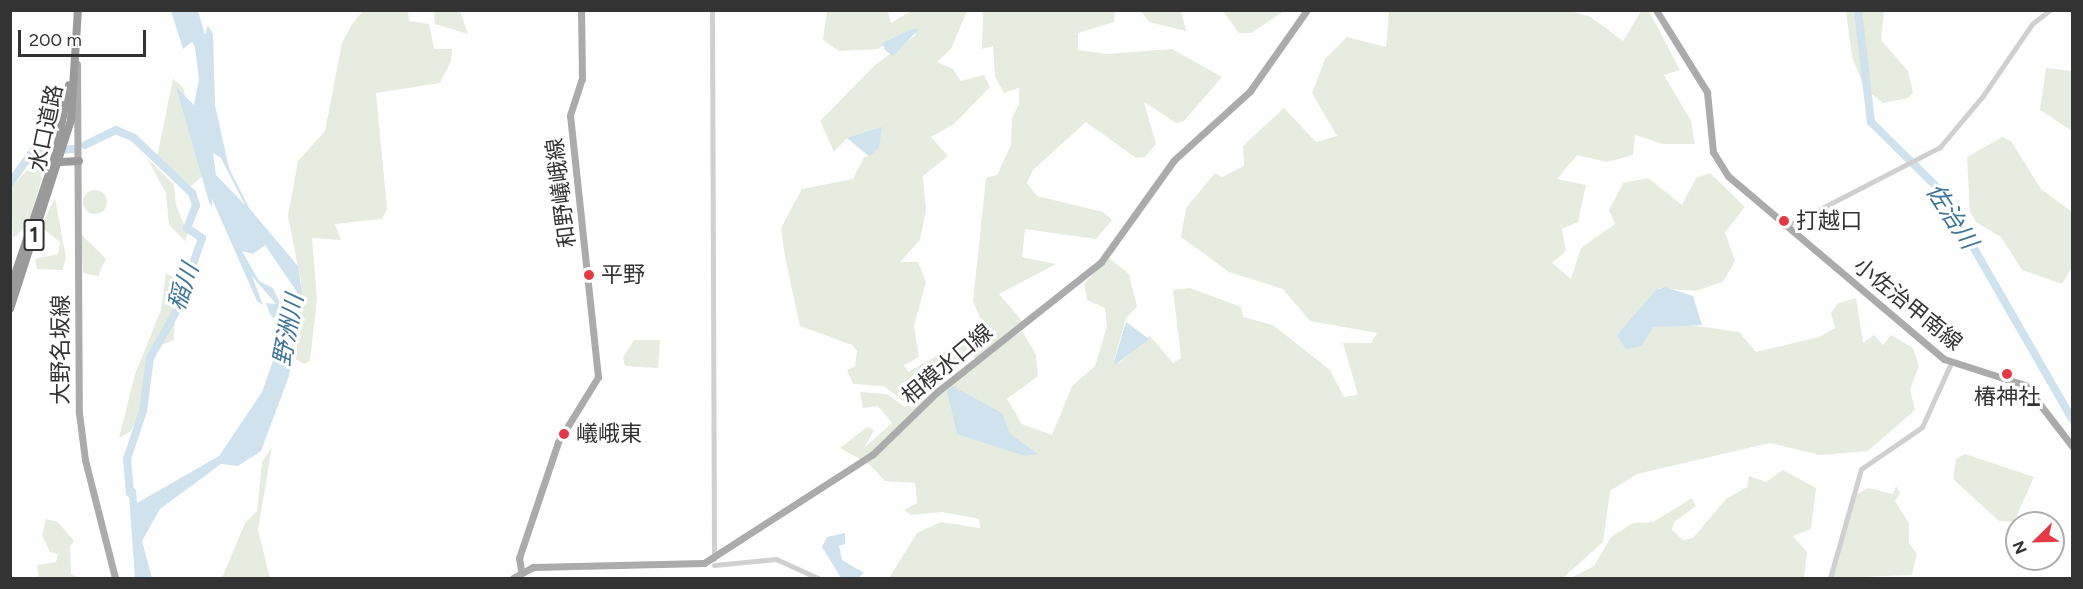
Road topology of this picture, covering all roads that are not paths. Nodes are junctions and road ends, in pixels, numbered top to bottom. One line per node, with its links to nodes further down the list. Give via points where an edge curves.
1 (581, 10): 20 (main road, 和野嶬峨線, via 582,79 570,115 598,377 558,442 519,558)
2 (712, 10): 19 (street)
3 (1307, 10): 19 (main road, 相模水口線, via 1250,91 1173,160 1091,271 937,392 873,454)
4 (1656, 10): 14 (main road, 小佐治甲南線, via 1707,92 1717,163)
5 (2050, 10): 14 (street, via 2032,24 1949,139)
6 (78, 13): 7 (highway, 水口道路 / 1); 8 (highway, 水口道路 / 1)
7 (77, 55): 9 (highway, 水口道路 / 1); 10 (main road, 大野名坂線)
8 (69, 87): 9 (main road); 11 (highway, 水口道路 / 1)
9 (73, 102): 10 (main road); 11 (highway, 水口道路 / 1)
10 (79, 117): 13 (main road, 大野名坂線)
11 (62, 144): 12 (highway, 水口道路 / 1)
12 (60, 156): 13 (highway); 15 (highway, 水口道路 / 1); 16 (highway, 水口道路 / 1)
13 (79, 161): 21 (main road, 大野名坂線, via 79,413 85,460)
14 (1787, 226): 17 (main road, 小佐治甲南線)
15 (10, 289)
16 (10, 309)
17 (1950, 363): 18 (main road, 小佐治甲南線, via 2025,385); 24 (street, via 1922,427 1861,469)
18 (2073, 446)
19 (714, 562): 20 (main road, 相模水口線, via 677,567); 23 (street, via 776,559)
20 (521, 570): 22 (main road)
21 (115, 579)
22 (513, 579)
23 (818, 579)
24 (1830, 579)

